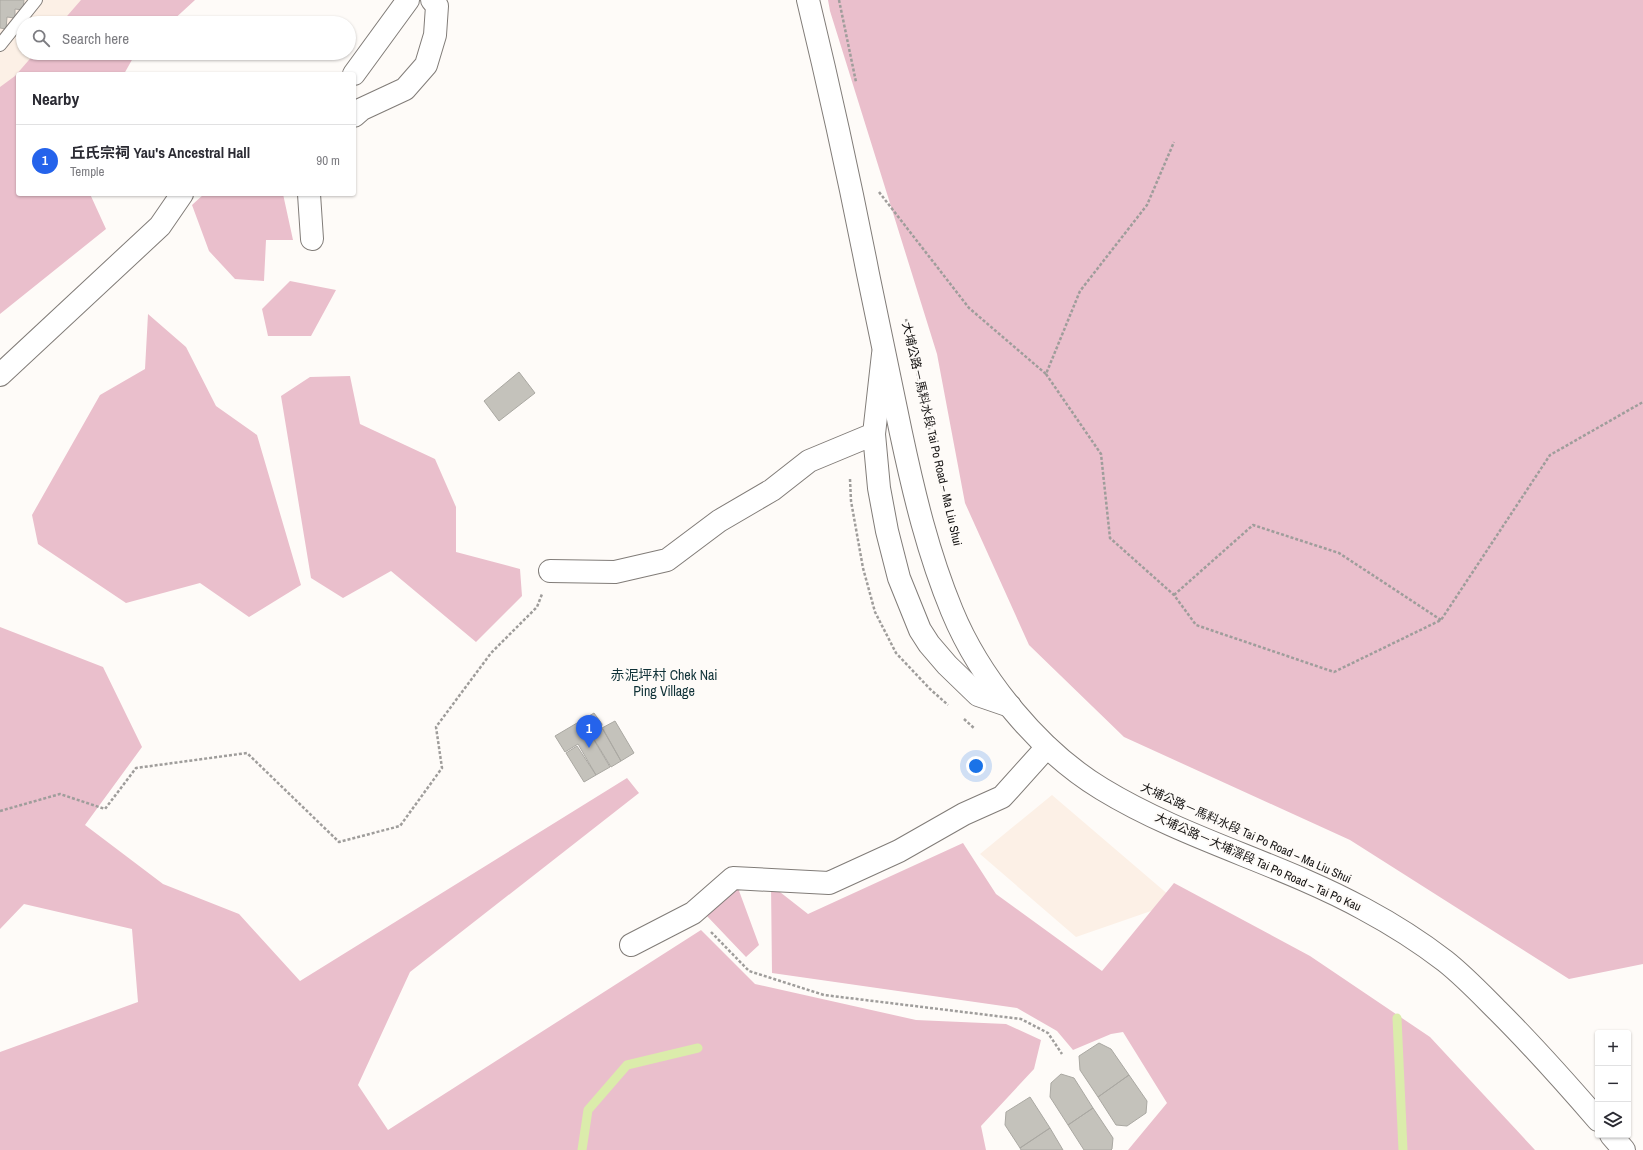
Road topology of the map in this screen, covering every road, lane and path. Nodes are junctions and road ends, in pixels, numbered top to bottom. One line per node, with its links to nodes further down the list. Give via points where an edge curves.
1 (36, 0): 6 (lane)
2 (408, 0): 9 (street)
3 (432, 0): 11 (street, via 437,6 435,35 426,66 405,90 362,109)
4 (808, 0): 18 (street, via 840,133)
5 (839, 0): 10 (path)
6 (23, 16)
7 (16, 25): 8 (lane)
8 (0, 45)
9 (355, 72)
10 (856, 84)
11 (356, 114)
12 (1174, 142): 19 (path, via 1147,204 1080,290)
13 (181, 196): 20 (street, via 160,226)
14 (309, 196): 16 (street)
15 (880, 199): 19 (path, via 879,192 969,308)
16 (312, 238)
17 (905, 313): 23 (path, 大埔公路－馬料水段 Tai Po Road – Ma Liu Shui, via 939,475)
18 (883, 352): 22 (street); 27 (street, via 918,508 940,579 953,615 978,660)
19 (1046, 374): 25 (path, via 1102,454 1110,538)
20 (0, 376)
21 (1643, 402): 26 (path, via 1550,455)
22 (874, 434): 24 (street, via 809,461 772,490 719,522 667,560 615,572); 27 (street, via 879,488 887,531 899,578 920,630 947,666 978,695)
23 (956, 541)
24 (550, 571): 29 (path, via 537,607 491,653 436,727 442,768 400,826 339,842 247,753 136,768 105,809 60,794)
25 (1174, 595): 26 (path, via 1196,625 1334,672); 26 (path, via 1253,525 1339,553)
26 (1441, 620)
27 (1010, 706): 28 (street)
28 (1047, 746): 30 (street, via 1002,797 964,814 899,851 829,883 733,878); 33 (street, 大埔公路－大埔滘段 Tai Po Road – Tai Po Kau, via 1077,772 1127,803 1362,907 1407,933 1447,962 1482,994)
29 (0, 812)
30 (693, 913): 31 (street); 32 (path, via 749,971 824,995 1021,1019 1048,1033)
31 (631, 945)
32 (1062, 1054)
33 (1595, 1117)
34 (1614, 1138): 35 (street)
35 (1624, 1150)

